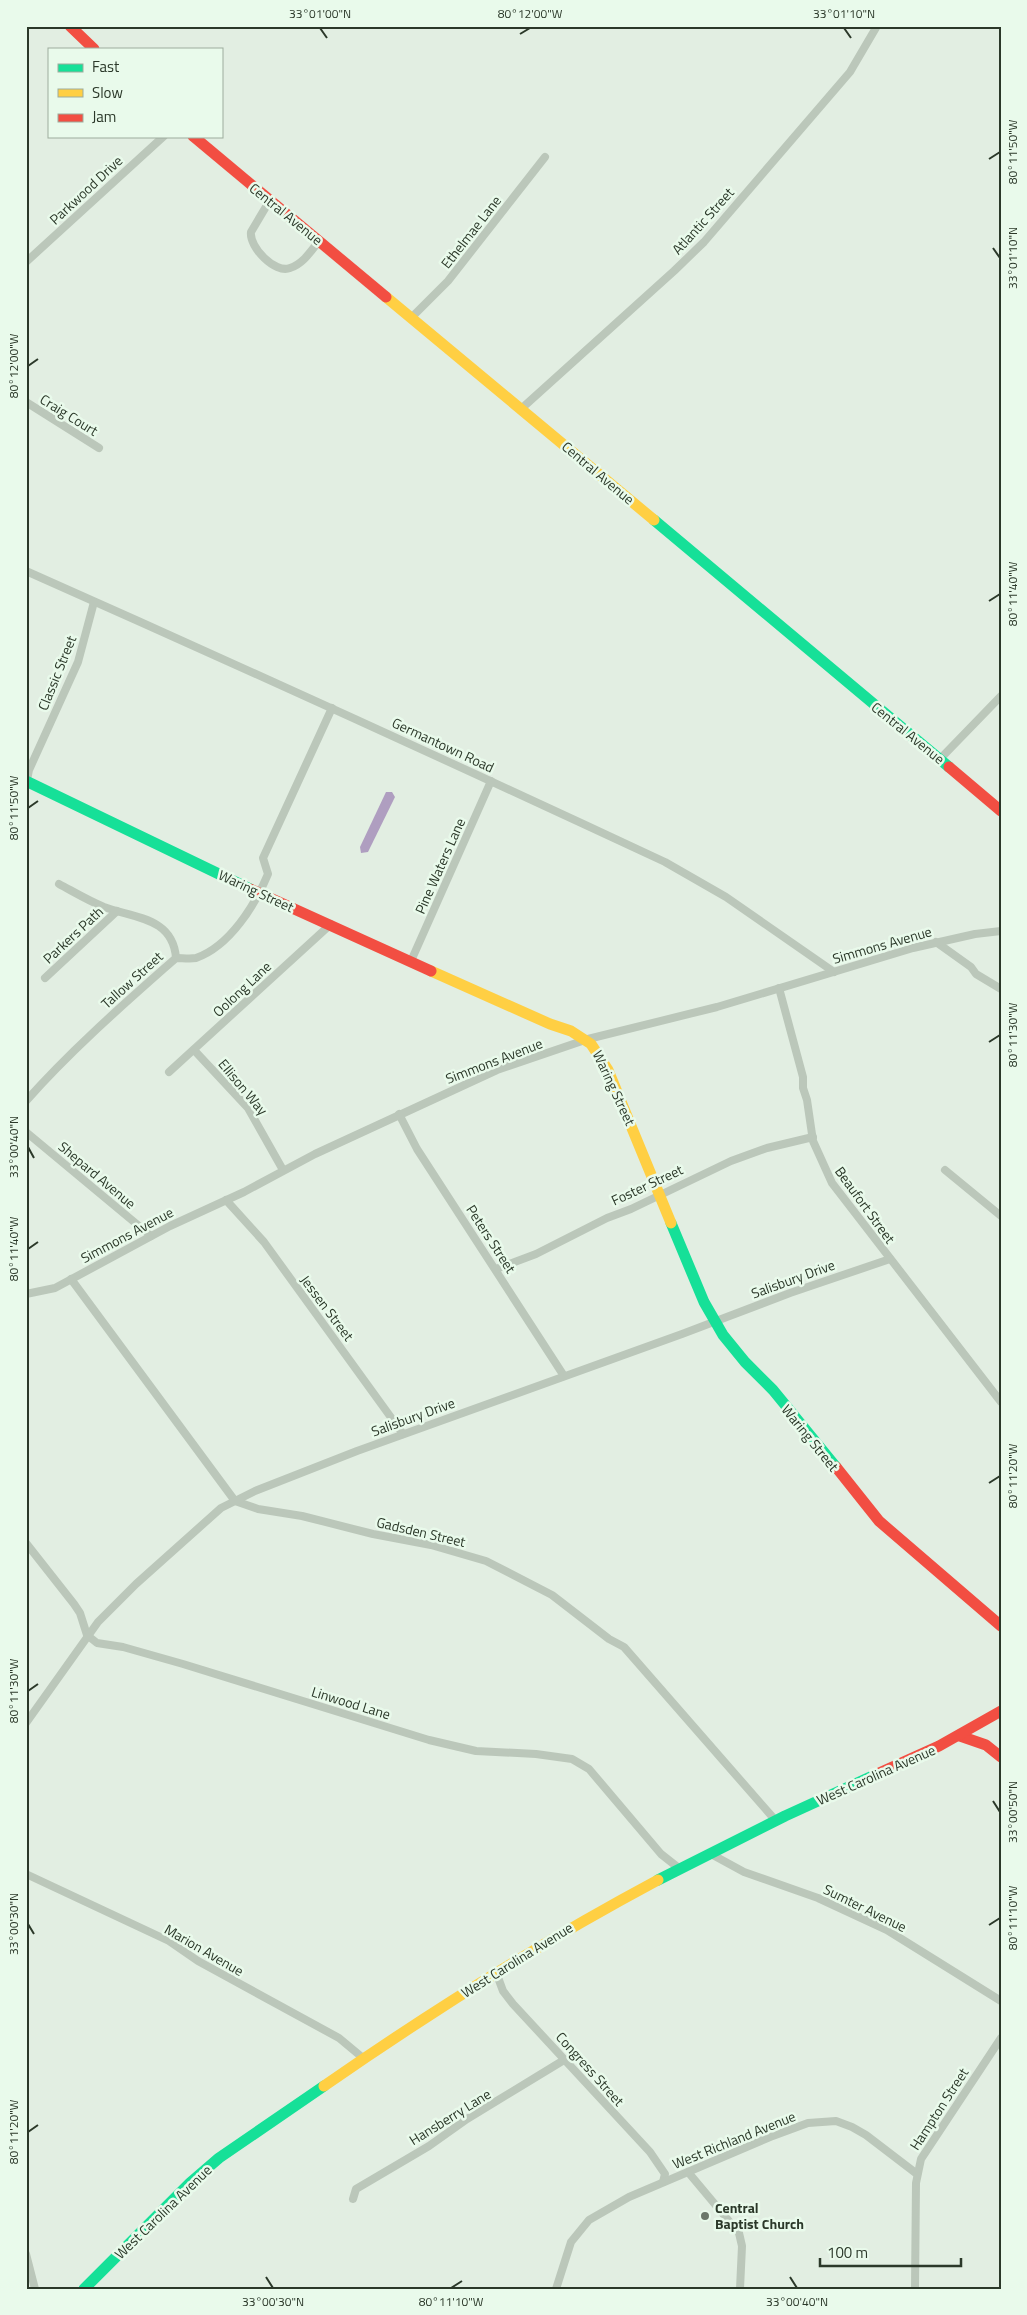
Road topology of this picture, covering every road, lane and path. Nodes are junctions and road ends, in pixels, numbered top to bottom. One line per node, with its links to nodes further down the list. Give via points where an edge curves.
1 (70, 26): 3 (street)
2 (877, 26): 12 (street, Atlantic Street, via 850,72 704,242)
3 (93, 48)
4 (162, 138): 9 (street, Parkwood Drive)
5 (195, 138): 7 (street, Central Avenue)
6 (545, 157): 10 (street, Ethelmae Lane, via 448,281)
7 (270, 200): 8 (street, Central Avenue); 8 (street, via 250,237 255,249 277,268 291,268)
8 (319, 241): 10 (street, Central Avenue)
9 (26, 262)
10 (411, 318): 12 (street, Central Avenue)
11 (26, 402): 13 (street, Craig Court)
12 (521, 409): 18 (street, Central Avenue)
13 (99, 448)
14 (26, 571): 15 (street, Germantown Road)
15 (94, 602): 17 (street, Germantown Road); 19 (street, Classic Street, via 78,662)
16 (1001, 696): 18 (street)
17 (332, 708): 20 (street, Germantown Road); 23 (street, via 263,858 268,874)
18 (940, 759): 21 (street, Central Avenue)
19 (27, 781): 23 (street, Waring Street)
20 (491, 781): 29 (street, Pine Waters Lane); 30 (street, Germantown Road, via 687,873)
21 (1001, 811)
22 (59, 884): 24 (street)
23 (260, 894): 25 (street, Waring Street); 28 (street, Tallow Street, via 230,934 213,950 194,958)
24 (117, 911): 28 (street, via 141,916 155,924 175,944); 31 (street, Parkers Path)
25 (331, 924): 29 (street, Waring Street); 35 (street, Oolong Lane)
26 (1001, 932): 27 (street, Simmons Avenue)
27 (936, 942): 30 (street, Simmons Avenue); 33 (street)
28 (176, 958): 37 (street, Tallow Street, via 75,1050)
29 (411, 961): 34 (street, Waring Street)
30 (834, 972): 32 (street, Simmons Avenue)
31 (45, 978)
32 (779, 988): 34 (street, Simmons Avenue, via 660,1023); 40 (street, Beaufort Street, via 803,1077 802,1088)
33 (1001, 989)
34 (588, 1040): 38 (street, Simmons Avenue, via 497,1070); 43 (street, Waring Street, via 608,1070)
35 (194, 1050): 36 (street, Oolong Lane); 41 (street, Ellison Way, via 248,1108)
36 (169, 1072)
37 (26, 1101)
38 (398, 1114): 41 (street, Simmons Avenue); 48 (street, Peters Street, via 417,1149)
39 (26, 1132): 46 (street, Shepard Avenue)
40 (813, 1137): 43 (street, Foster Street, via 748,1155); 47 (street, Beaufort Street, via 832,1184)
41 (282, 1170): 44 (street, Simmons Avenue)
42 (945, 1170): 45 (street)
43 (661, 1193): 48 (street, Foster Street, via 536,1254); 51 (street, Waring Street)
44 (226, 1200): 46 (street, Simmons Avenue); 54 (street, Jessen Street, via 264,1242)
45 (1001, 1216)
46 (151, 1236): 49 (street, Simmons Avenue)
47 (890, 1259): 51 (street, Salisbury Drive); 53 (street, Beaufort Street)
48 (496, 1269): 52 (street, Peters Street)
49 (71, 1279): 50 (street, Simmons Avenue, via 55,1288); 55 (street)
50 (26, 1294)
51 (714, 1321): 52 (street, Salisbury Drive); 57 (street, Waring Street, via 879,1521)
52 (564, 1376): 54 (street, Salisbury Drive)
53 (1001, 1402)
54 (403, 1434): 55 (street, Salisbury Drive)
55 (236, 1501): 58 (street, Salisbury Drive, via 211,1515 136,1584); 63 (street, Gadsden Street, via 258,1509 431,1545 486,1561 546,1591 624,1647)
56 (26, 1543): 58 (street, via 80,1613)
57 (1001, 1626)
58 (87, 1635): 60 (street, Salisbury Drive); 65 (street, Linwood Lane, via 97,1643 183,1664 429,1740 476,1751 572,1759 589,1769 661,1854)
59 (1001, 1711): 61 (street, West Carolina Avenue)
60 (26, 1723)
61 (960, 1736): 62 (street, via 986,1745); 63 (street, West Carolina Avenue)
62 (1001, 1757)
63 (776, 1821): 64 (street, West Carolina Avenue)
64 (711, 1854): 65 (street, West Carolina Avenue); 68 (street, Sumter Avenue, via 744,1872 818,1898 887,1930)
65 (680, 1869): 67 (street, West Carolina Avenue, via 583,1920)
66 (26, 1874): 70 (street, Marion Avenue, via 168,1941 198,1961 339,2038)
67 (496, 1972): 70 (street, West Carolina Avenue); 71 (street, Congress Street, via 507,1996)
68 (1001, 2002)
69 (1001, 2038): 73 (street, Hampton Street, via 921,2159)
70 (363, 2058): 78 (street, West Carolina Avenue, via 219,2158 190,2182)
71 (564, 2060): 74 (street, Congress Street, via 650,2152 664,2174); 75 (street, Hansberry Lane, via 356,2189)
72 (688, 2172): 73 (street, West Richland Avenue, via 770,2137 820,2121 836,2121 866,2135); 74 (street, West Richland Avenue); 80 (street, via 738,2233 742,2246)
73 (917, 2174): 81 (street, Hampton Street)
74 (664, 2182): 79 (street, West Richland Avenue, via 629,2197 582,2226 568,2250)
75 (353, 2199)
76 (26, 2254): 77 (street)
77 (34, 2289)
78 (84, 2289)
79 (556, 2289)
80 (740, 2289)
81 (915, 2289)

